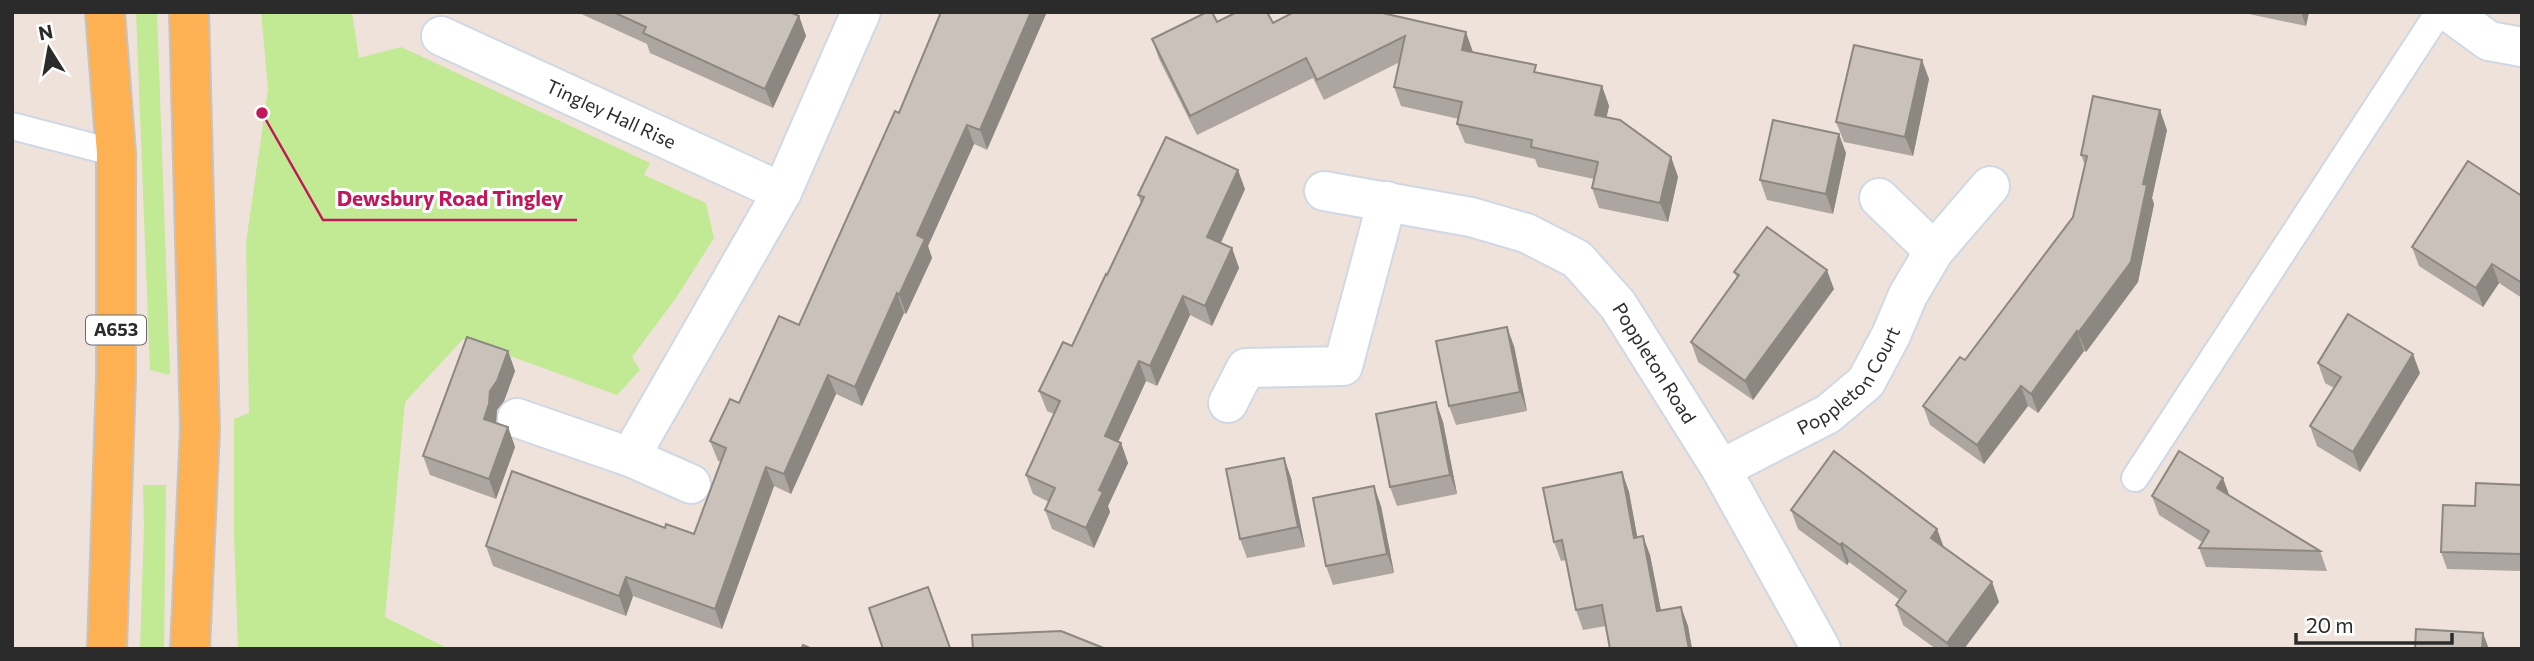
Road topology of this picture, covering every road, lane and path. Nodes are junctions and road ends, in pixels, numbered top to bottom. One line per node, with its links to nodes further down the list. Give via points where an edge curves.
1 (106, 12): 9 (main road, A653)
2 (189, 12): 23 (main road, via 200,429)
3 (861, 12): 12 (street)
4 (2439, 12): 20 (lane)
5 (2449, 12): 7 (street, via 2489,41)
6 (441, 36): 12 (street, Tingley Hall Rise)
7 (2522, 47)
8 (12, 126): 9 (lane)
9 (117, 153): 22 (main road, A653, via 116,377)
10 (1990, 186): 15 (street, Poppleton Court)
11 (1324, 191): 14 (street, Poppleton Road)
12 (782, 192): 18 (street)
13 (1879, 198): 15 (street)
14 (1387, 201): 16 (street, via 1343,366 1246,368); 19 (street, Poppleton Road, via 1526,233 1577,259 1618,305)
15 (1934, 251): 19 (street, Poppleton Court, via 1866,382 1828,414)
16 (1228, 403)
17 (517, 418): 18 (street)
18 (631, 457): 21 (street)
19 (1721, 469): 24 (street, Poppleton Road)
20 (2134, 478)
21 (691, 484)
22 (107, 649)
23 (190, 649)
24 (1821, 649)

